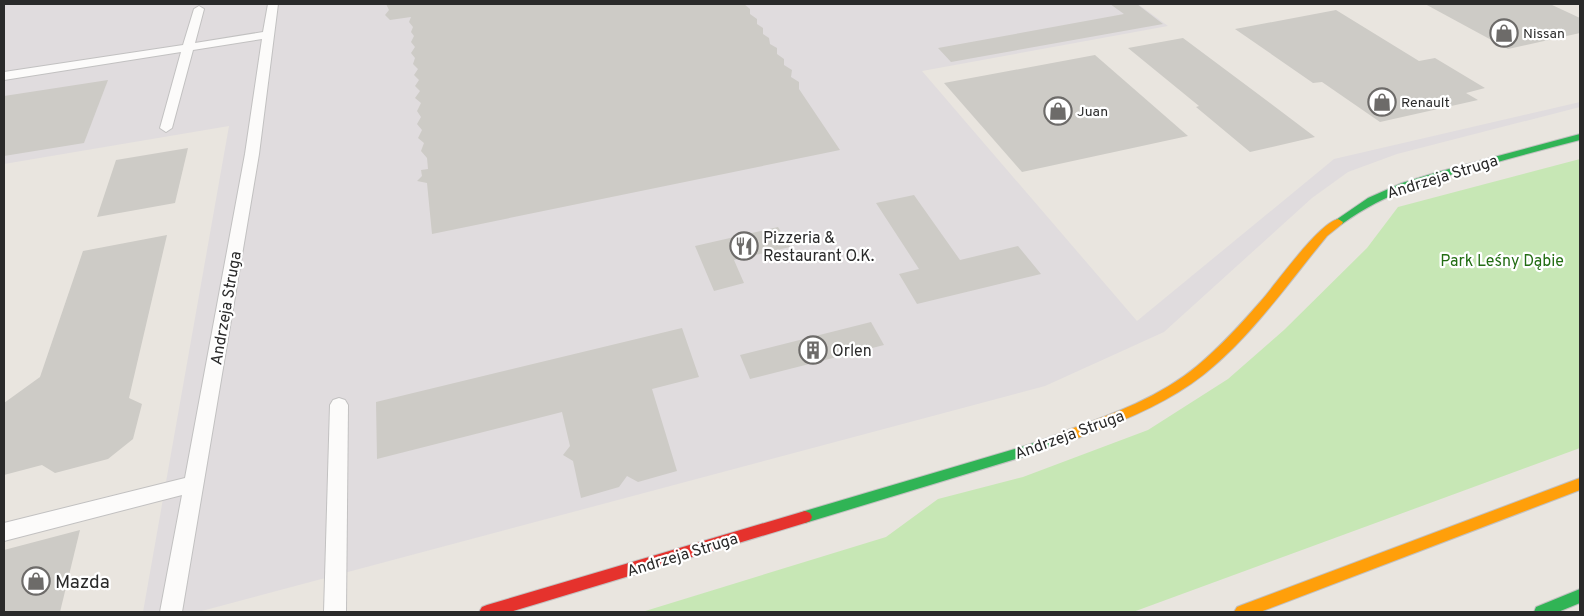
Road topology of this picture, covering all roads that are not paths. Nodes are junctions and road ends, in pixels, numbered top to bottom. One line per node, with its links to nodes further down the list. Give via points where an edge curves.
1 (273, 4): 3 (lane, Andrzeja Struga)
2 (199, 9): 4 (lane)
3 (268, 35): 4 (lane); 9 (lane, Andrzeja Struga, via 252,154)
4 (188, 48): 5 (lane); 6 (lane)
5 (4, 76)
6 (166, 128)
7 (1580, 137): 15 (street, Andrzeja Struga, via 1410,182 1358,206 1323,234 1228,345 1200,371 1118,418 1029,450)
8 (339, 405): 14 (lane)
9 (194, 484): 11 (lane); 13 (lane, Andrzeja Struga)
10 (1580, 484): 16 (street)
11 (4, 532)
12 (1580, 596): 17 (street)
13 (171, 612)
14 (335, 612)
15 (487, 612)
16 (1242, 612)
17 (1541, 612)

